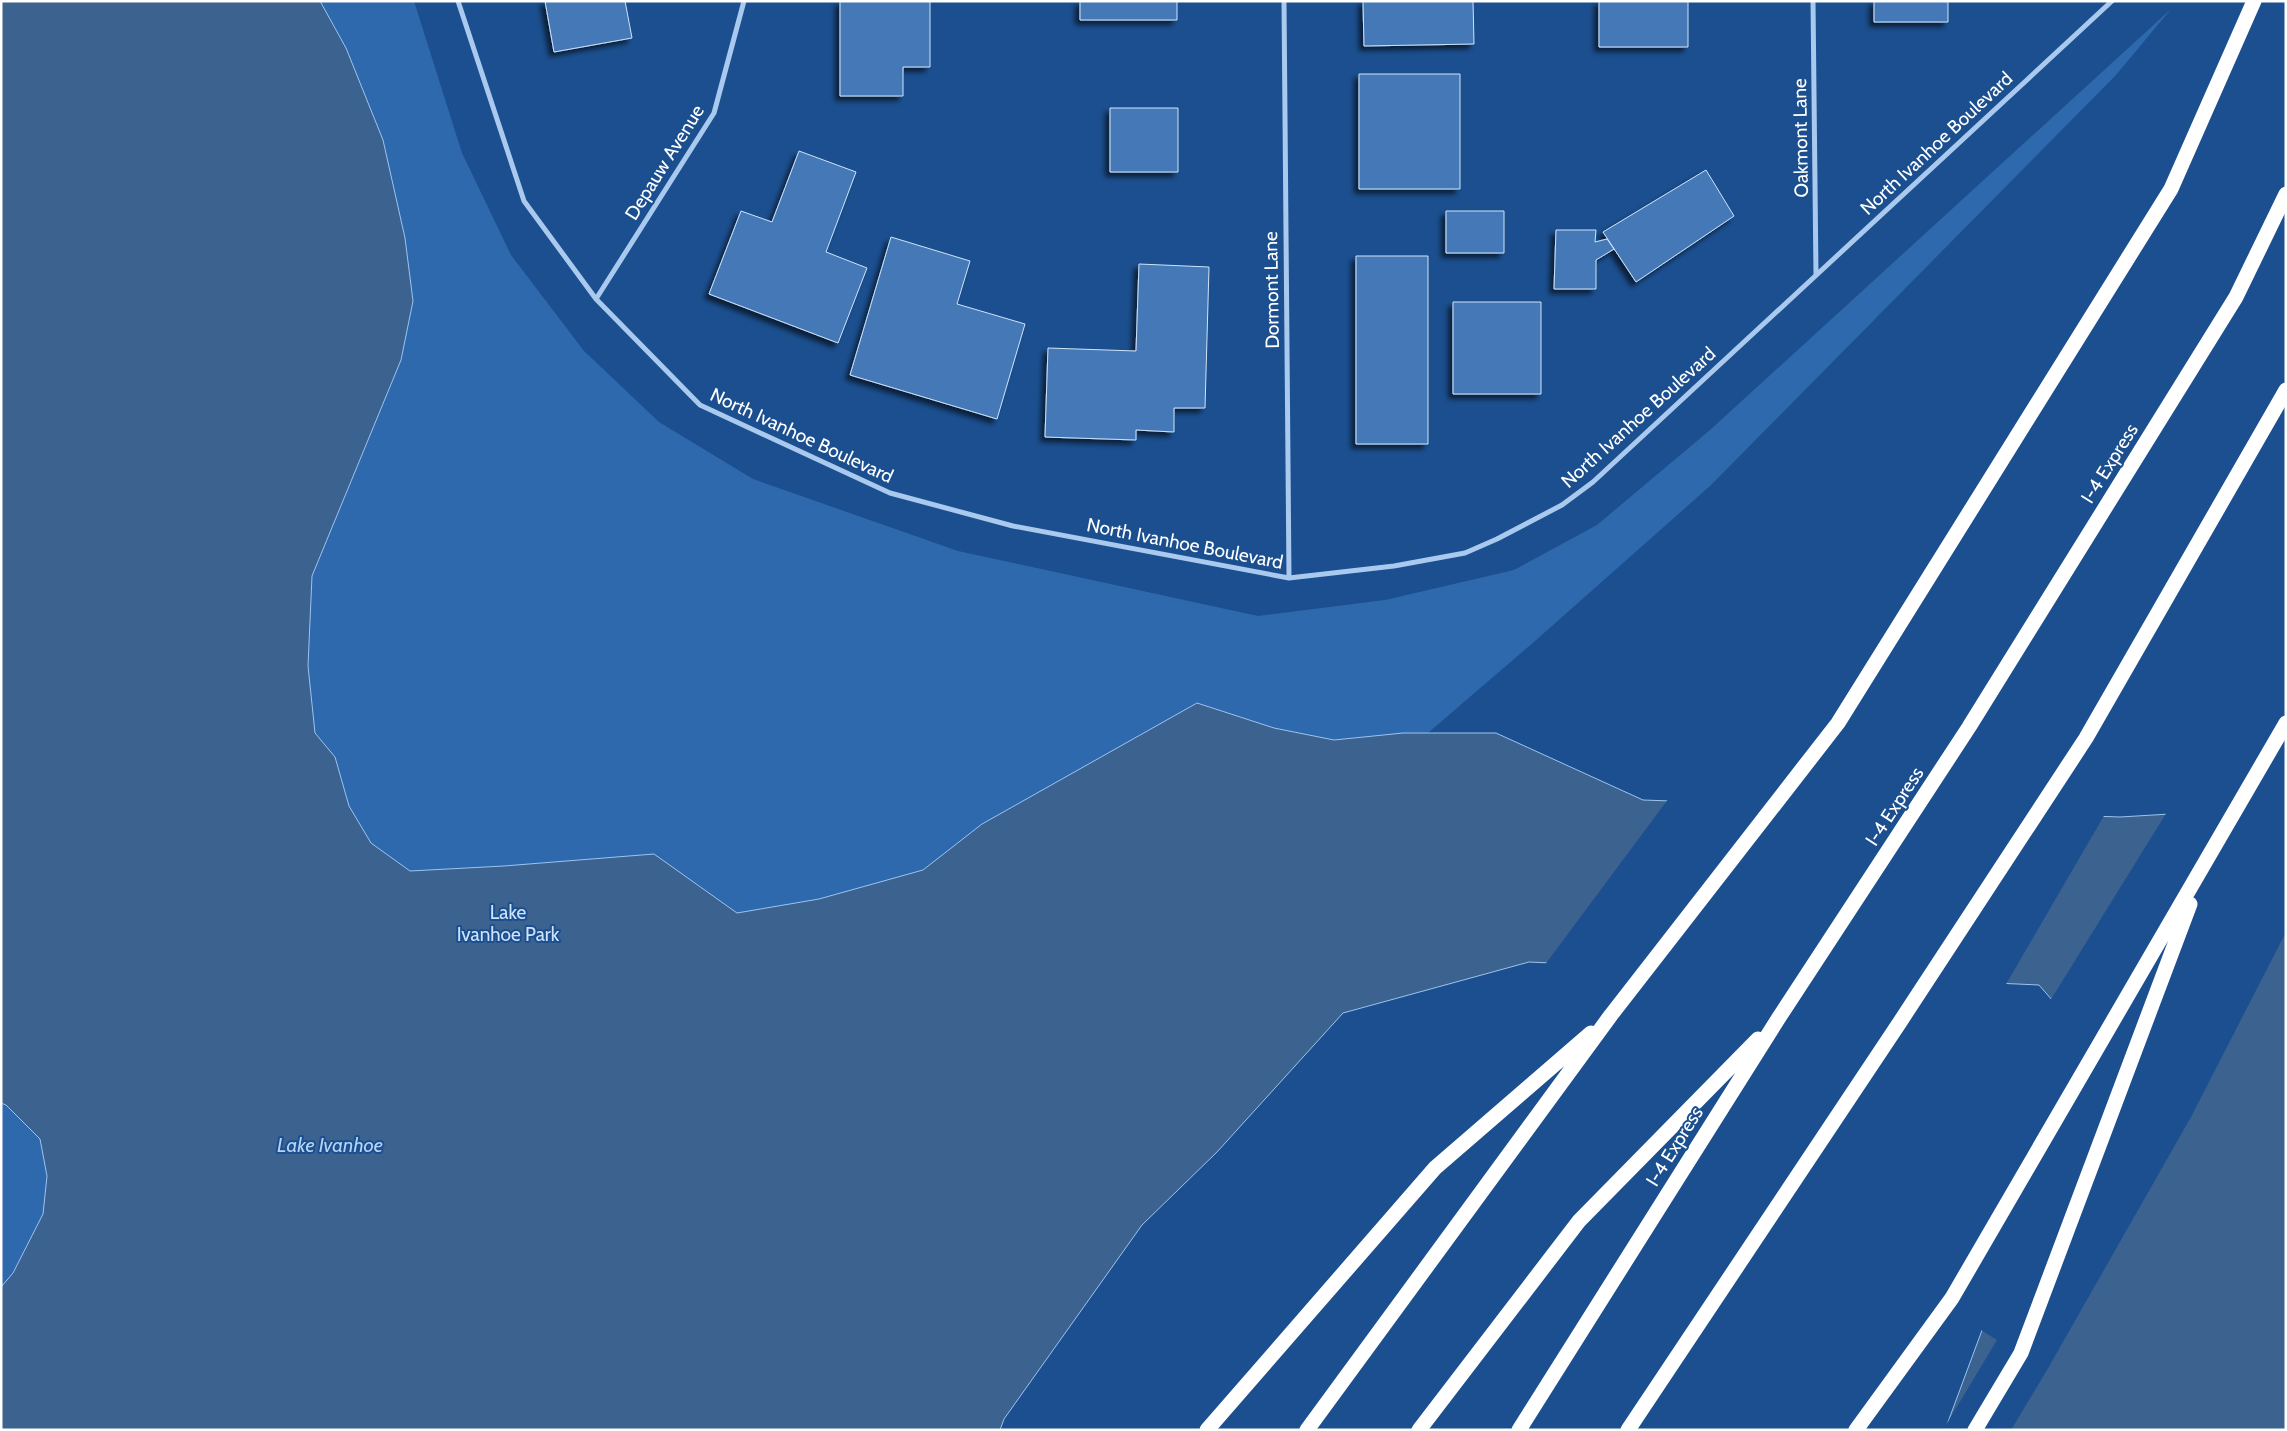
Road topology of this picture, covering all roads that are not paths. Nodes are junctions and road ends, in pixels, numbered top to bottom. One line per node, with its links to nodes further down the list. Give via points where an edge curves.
1 (458, 1): 9 (street, North Ivanhoe Boulevard, via 524,201)
2 (744, 1): 9 (street, Depauw Avenue, via 714,113)
3 (1284, 1): 11 (street, Dormont Lane)
4 (1813, 1): 8 (street, Oakmont Lane)
5 (2112, 1): 8 (street, North Ivanhoe Boulevard)
6 (2254, 1): 14 (highway, via 2171,189 1838,723)
7 (2286, 194): 15 (highway, I-4 Express, via 2236,297 1969,727)
8 (1816, 275): 11 (street, North Ivanhoe Boulevard, via 1593,482 1562,505 1465,553 1394,566)
9 (596, 299): 11 (street, North Ivanhoe Boulevard, via 700,405 890,493 1013,526)
10 (2286, 390): 16 (highway, via 2086,738)
11 (1289, 578)
12 (2284, 727): 13 (highway)
13 (2205, 863): 23 (highway, via 1952,1298); 24 (highway, via 2021,1353)
14 (1610, 1015): 17 (highway, via 1435,1168); 18 (highway)
15 (1778, 1018): 19 (highway, via 1579,1221); 20 (highway, I-4 Express)
16 (1672, 1366): 21 (highway); 22 (highway)
17 (1207, 1430)
18 (1307, 1430)
19 (1418, 1430)
20 (1519, 1430)
21 (1628, 1430)
22 (1640, 1430)
23 (1856, 1430)
24 (1975, 1430)

